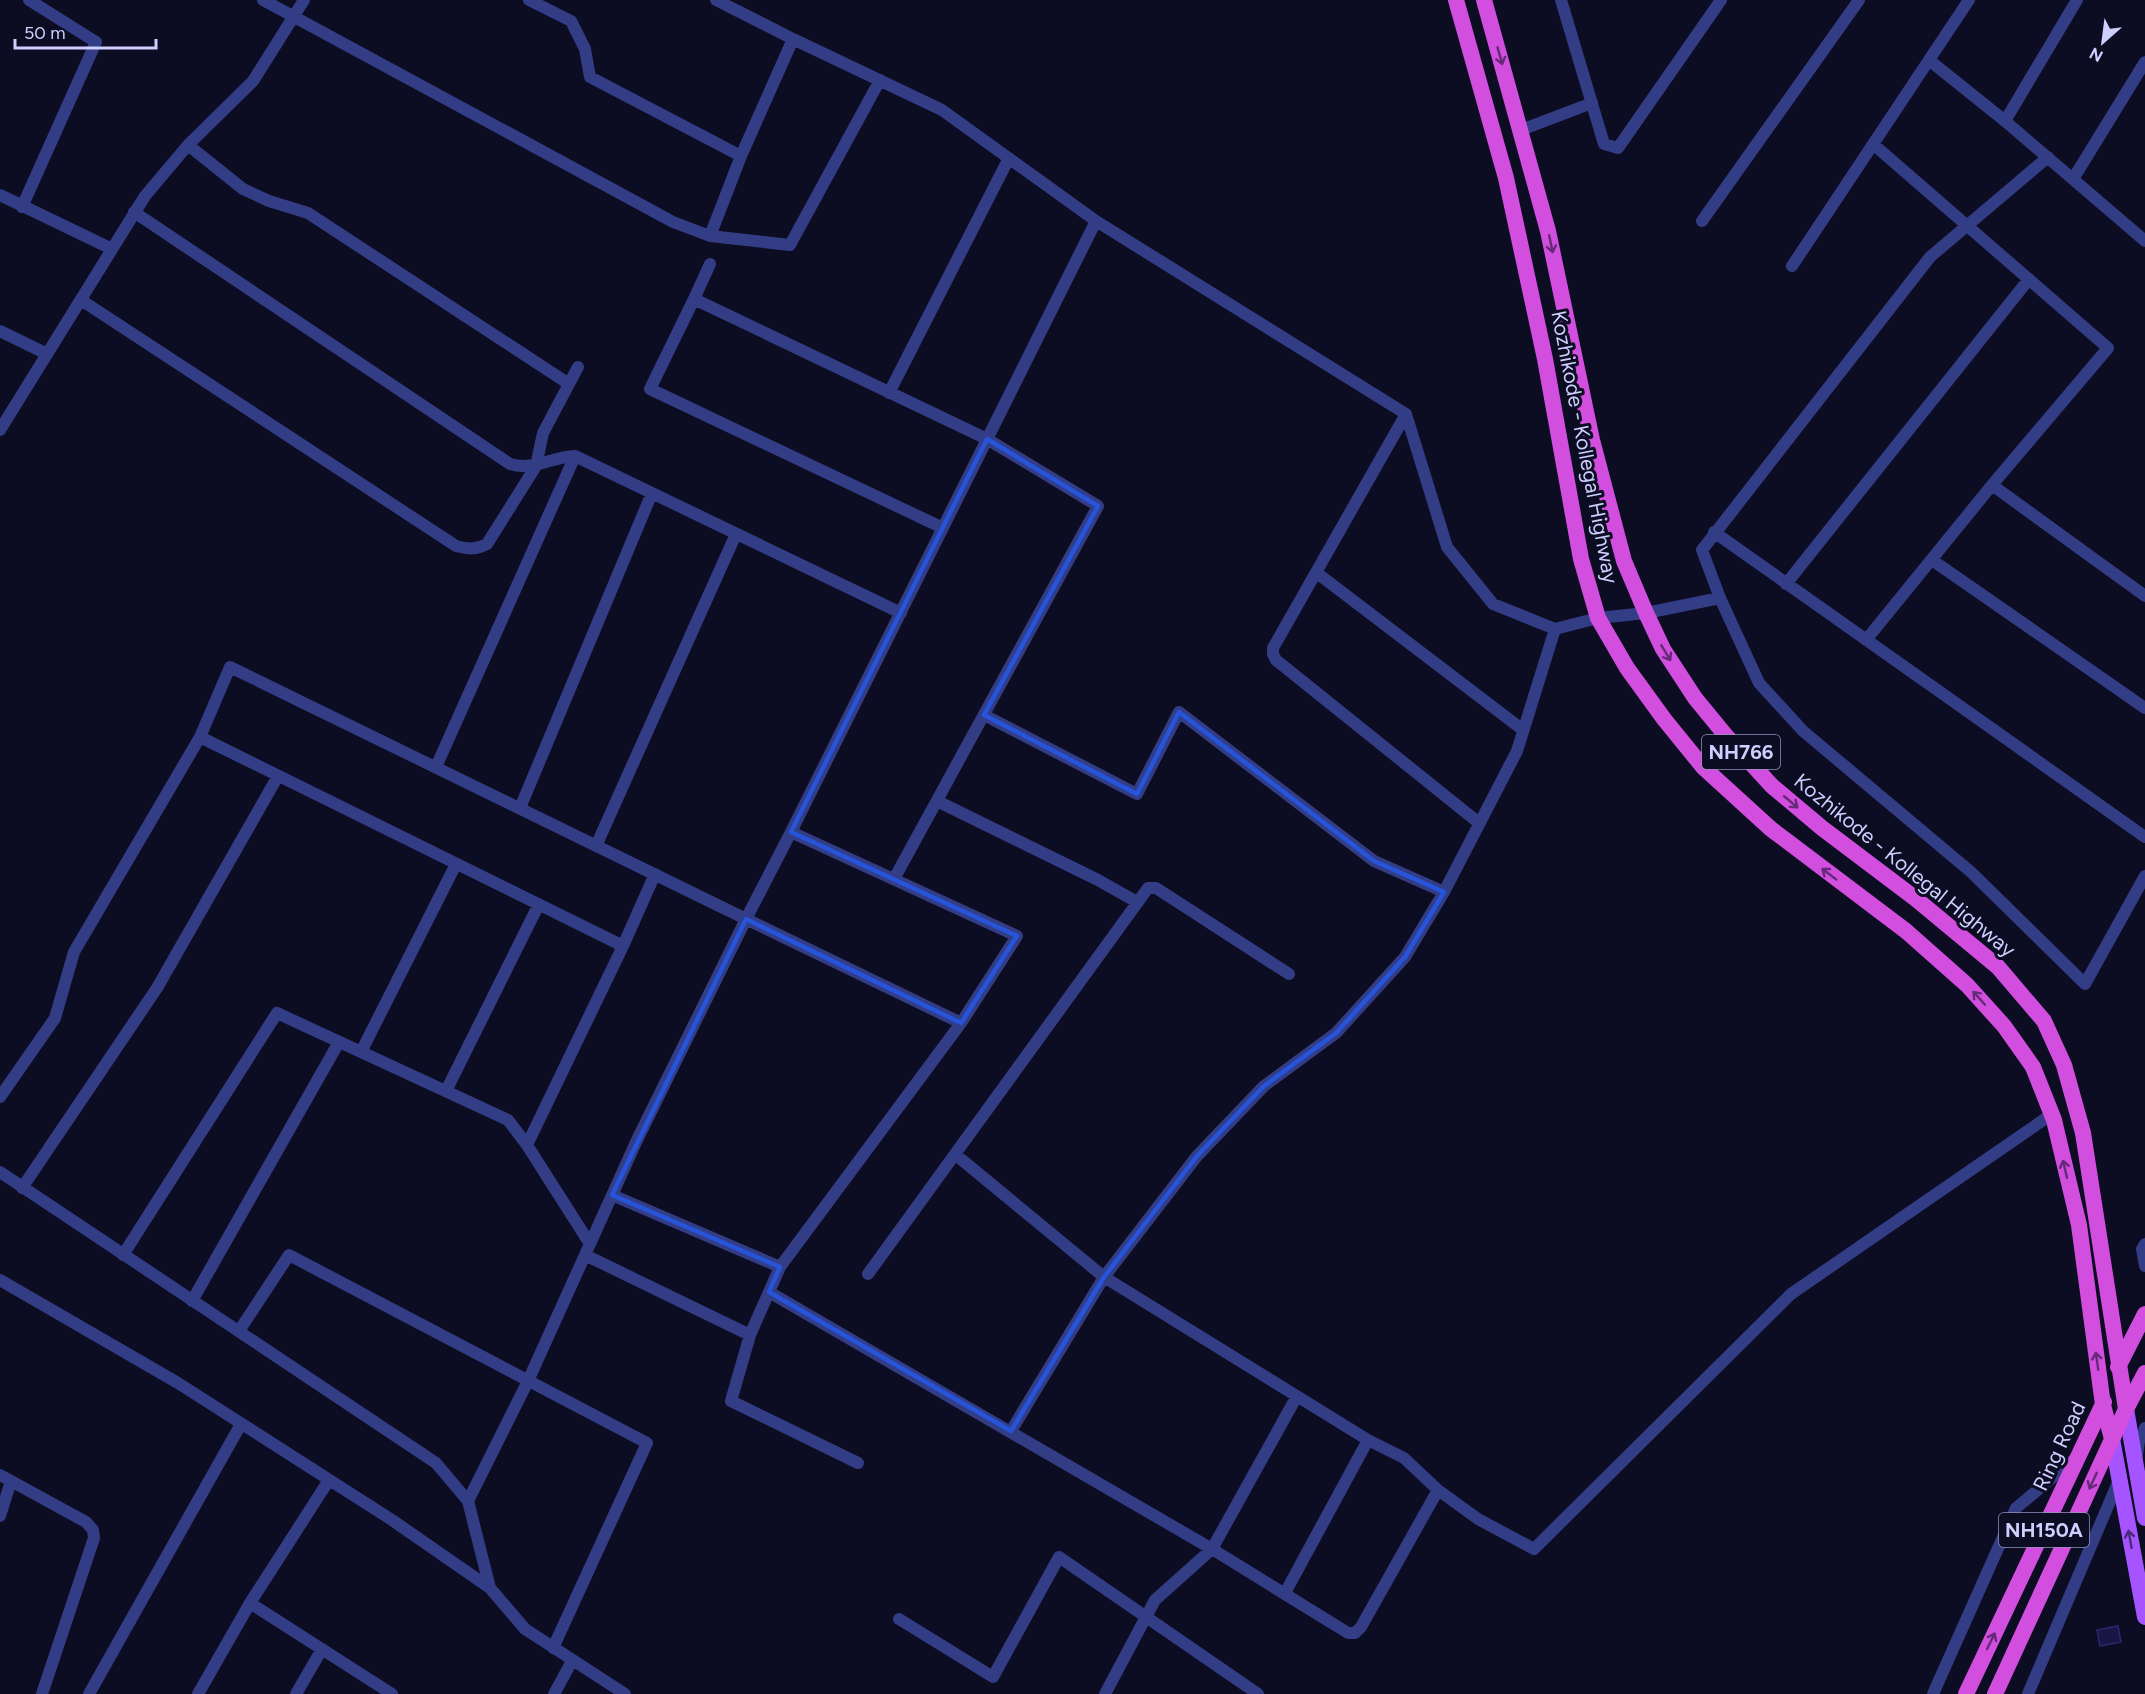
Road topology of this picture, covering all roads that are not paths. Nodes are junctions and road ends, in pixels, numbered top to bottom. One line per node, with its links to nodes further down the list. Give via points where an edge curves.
1 (29, 0): 28 (street, via 96,42)
2 (263, 0): 13 (street)
3 (304, 0): 13 (street)
4 (529, 0): 23 (street, via 571,21 585,49 590,77)
5 (716, 0): 14 (street)
6 (1456, 0): 63 (highway, Kozhikode - Kollegal Highway, via 1506,178 1545,359 1581,560)
7 (1484, 0): 20 (highway, Kozhikode - Kollegal Highway / NH766, one-way to 20)
8 (1561, 0): 18 (street)
9 (1720, 0): 18 (street, via 1618,147 1604,144)
10 (1859, 0): 31 (street)
11 (1969, 0): 15 (street)
12 (2077, 0): 19 (street)
13 (295, 16): 22 (street, via 253,81); 33 (street, via 673,222)
14 (793, 39): 17 (street); 23 (street)
15 (1929, 60): 19 (street); 21 (street)
16 (2145, 62): 26 (street)
17 (880, 80): 24 (street, via 942,110); 33 (street, via 790,244)
18 (1592, 103): 20 (street)
19 (2005, 121): 25 (street)
20 (1521, 130): 62 (highway, Kozhikode - Kollegal Highway / NH766, one-way to 62, via 1624,561)
21 (1873, 144): 32 (street); 37 (street)
22 (188, 145): 29 (street); 44 (street, via 243,189 308,213)
23 (741, 156): 33 (street)
24 (1009, 158): 30 (street); 45 (street)
25 (2048, 158): 26 (street); 32 (street)
26 (2073, 179): 34 (street)
27 (0, 195): 28 (street)
28 (22, 207): 35 (street)
29 (134, 212): 35 (street); 50 (street, via 510,464 522,468)
30 (1096, 221): 46 (street); 48 (street)
31 (1702, 221)
32 (1967, 226): 38 (street); 54 (street, via 1930,257)
33 (710, 236)
34 (2145, 241)
35 (112, 249): 40 (street)
36 (710, 264): 39 (street)
37 (1792, 266)
38 (2029, 279): 51 (street, via 2108,348); 58 (street)
39 (694, 299): 45 (street); 53 (street, via 650,389)
40 (81, 300): 42 (street); 50 (street, via 456,546 478,549 487,544)
41 (0, 331): 42 (street)
42 (47, 354): 47 (street)
43 (578, 367): 44 (street)
44 (569, 384): 50 (street, via 543,433)
45 (890, 393): 48 (street)
46 (1406, 414): 57 (street); 64 (street, via 1447,547 1493,604)
47 (0, 430)
48 (987, 439): 53 (street); 67 (street, via 1098,506)
49 (575, 456): 50 (street); 52 (street); 70 (street)
50 (536, 466)
51 (1992, 485): 56 (street); 59 (street)
52 (652, 494): 55 (street); 73 (street)
53 (943, 528): 61 (street)
54 (1714, 532): 58 (street); 60 (street, via 1702,550)
55 (736, 534): 61 (street); 77 (street)
56 (1932, 560): 65 (street); 66 (street)
57 (1317, 573): 68 (street); 74 (street, via 1273,648 1276,660)
58 (1786, 584): 65 (street)
59 (2145, 596)
60 (1720, 598): 62 (street); 80 (street, via 1759,683 1803,731 1971,872 2085,984)
61 (901, 613): 75 (street)
62 (1647, 613): 63 (street); 112 (highway, Kozhikode - Kollegal Highway / NH766, one-way to 112, via 1663,649 1695,698 1772,786 1998,967 2044,1021 2064,1065 2083,1133)
63 (1598, 618): 64 (street); 93 (highway, Kozhikode - Kollegal Highway, one-way to 63, via 2033,1067 1982,1001 1906,931 1771,829 1703,767 1627,668)
64 (1555, 629): 68 (street)
65 (1866, 640): 76 (street)
66 (2145, 708)
67 (984, 715): 72 (street); 82 (street, via 1137,794 1179,711 1374,861)
68 (1523, 730): 74 (street, via 1517,751)
69 (200, 737): 70 (street, via 230,667); 71 (street); 92 (street, via 74,952 55,1018)
70 (436, 767): 73 (street)
71 (278, 776): 78 (street); 97 (street, via 157,988)
72 (937, 801): 81 (street); 83 (street)
73 (519, 808): 77 (street)
74 (1479, 823): 82 (street)
75 (791, 832): 81 (street); 85 (street)
76 (2145, 837)
77 (596, 846): 79 (street)
78 (456, 864): 84 (street); 90 (street)
79 (655, 874): 85 (street); 86 (street)
80 (2145, 876)
81 (894, 879): 88 (street, via 1017,936)
82 (1444, 892): 105 (street, via 1405,957 1336,1033 1264,1086 1197,1156)
83 (1137, 902): 87 (street, via 1148,888 1156,888); 95 (street)
84 (539, 904): 86 (street); 91 (street)
85 (746, 919): 88 (street); 98 (street)
86 (623, 946): 94 (street)
87 (1289, 974)
88 (962, 1023): 103 (street)
89 (339, 1042): 90 (street); 101 (street, via 277,1014); 108 (street)
90 (361, 1052): 91 (street)
91 (446, 1091): 94 (street, via 508,1120)
92 (0, 1096)
93 (2052, 1114): 116 (highway, Kozhikode - Kollegal Highway, one-way to 93, via 2079,1225); 130 (street, via 1791,1294 1534,1549 1478,1519)
94 (527, 1145): 100 (street)
95 (956, 1155): 104 (street); 105 (street)
96 (0, 1172): 97 (street)
97 (22, 1188): 101 (street)
98 (612, 1195): 100 (street); 103 (street)
99 (2145, 1244): 102 (street)
100 (588, 1249): 111 (street); 114 (street)
101 (123, 1255): 108 (street)
102 (2145, 1266)
103 (780, 1267): 107 (street)
104 (868, 1274)
105 (1104, 1277): 115 (street); 120 (street)
106 (0, 1280): 118 (street)
107 (769, 1292): 111 (street); 120 (street)
108 (192, 1301): 110 (street)
109 (2145, 1314): 112 (highway, Ring Road / NH150A)
110 (238, 1331): 114 (street, via 289,1255); 131 (street, via 436,1462)
111 (750, 1335): 124 (street, via 731,1401)
112 (2119, 1365): 116 (highway, Ring Road / NH150A); 117 (highway, Kozhikode - Kollegal Highway / NH766)
113 (2145, 1373): 117 (highway)
114 (528, 1381): 131 (street); 141 (street, via 647,1443)
115 (1297, 1396): 122 (street); 134 (street)
116 (2103, 1405): 121 (highway, Kozhikode - Kollegal Highway); 123 (highway, Ring Road / NH150A)
117 (2126, 1409): 121 (highway, NH150A); 125 (main road, Kozhikode - Kollegal Highway)
118 (241, 1424): 128 (street); 145 (street)
119 (2145, 1428): 125 (street)
120 (1011, 1431): 134 (street)
121 (2112, 1439): 127 (main road, Kozhikode - Kollegal Highway); 155 (highway, NH150A, one-way to 155)
122 (1368, 1440): 130 (street, via 1404,1458); 136 (street)
123 (2082, 1452): 153 (street, via 2016,1508); 154 (highway, Ring Road / NH150A, one-way to 123)
124 (858, 1463)
125 (2135, 1469): 133 (main road, Kozhikode - Kollegal Highway)
126 (0, 1475): 129 (street)
127 (2120, 1479): 139 (main road, Kozhikode - Kollegal Highway, one-way to 127); 156 (street)
128 (329, 1480): 135 (street); 137 (street)
129 (12, 1481): 132 (street); 144 (street, via 86,1522 93,1530 94,1538)
130 (1438, 1490): 136 (street, via 1355,1633 1348,1633)
131 (468, 1501): 135 (street)
132 (0, 1516)
133 (2145, 1518)
134 (1212, 1549): 136 (street); 138 (street, via 1155,1600)
135 (490, 1588): 141 (street, via 525,1629)
136 (1286, 1593)
137 (250, 1604): 142 (street); 146 (street)
138 (1146, 1617): 140 (street, via 1059,1557 993,1677); 151 (street); 152 (street)
139 (2145, 1617)
140 (898, 1619)
141 (553, 1648): 143 (street)
142 (322, 1649): 147 (street); 148 (street)
143 (572, 1661): 149 (street); 150 (street)
144 (42, 1694)
145 (89, 1694)
146 (198, 1694)
147 (296, 1694)
148 (392, 1694)
149 (554, 1694)
150 (625, 1694)
151 (1105, 1694)
152 (1258, 1694)
153 (1934, 1694)
154 (1966, 1694)
155 (1995, 1694)
156 (2028, 1694)

